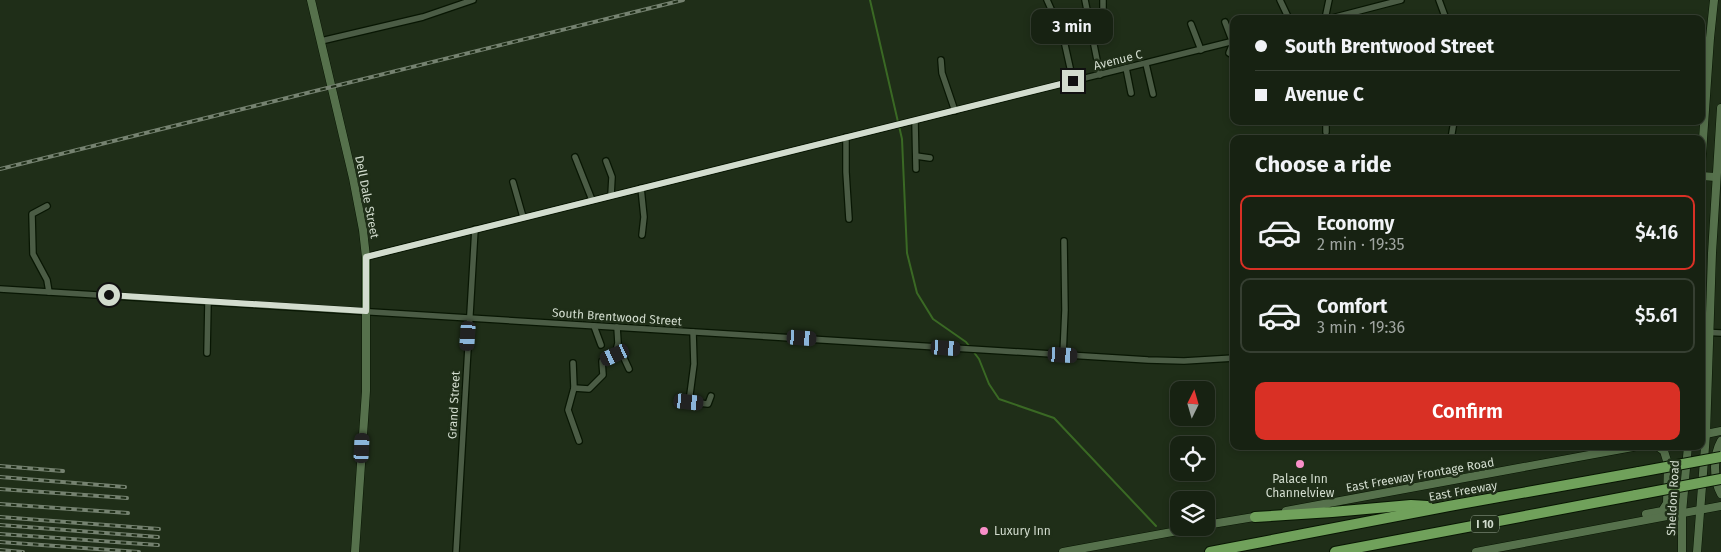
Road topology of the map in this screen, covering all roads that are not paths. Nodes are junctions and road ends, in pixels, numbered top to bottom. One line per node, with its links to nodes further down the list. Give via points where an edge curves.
1 (311, 0): 19 (main road, Dell Dale Street)
2 (473, 0): 19 (street)
3 (1047, 0): 26 (street, via 1063,36)
4 (1085, 0): 18 (street)
5 (1102, 0): 18 (street, via 1103,18)
6 (1280, 0): 11 (street)
7 (1329, 0): 12 (street)
8 (1401, 0): 13 (street)
9 (1439, 0): 14 (street)
10 (1714, 0): 31 (main road)
11 (1287, 15)
12 (1327, 15)
13 (1342, 15)
14 (1445, 15)
15 (1226, 22): 17 (street)
16 (1191, 24): 21 (street)
17 (1230, 33)
18 (1092, 40): 25 (street)
19 (321, 41): 53 (main road, Dell Dale Street, via 353,178)
20 (1230, 43): 21 (street, Avenue C)
21 (1201, 50): 23 (street, Avenue C)
22 (941, 60): 30 (street)
23 (1146, 64): 24 (street, Avenue C); 28 (street)
24 (1126, 68): 25 (street, Avenue C); 27 (street)
25 (1100, 75): 26 (street, Avenue C)
26 (1073, 81): 30 (street, Avenue C)
27 (1130, 93)
28 (1153, 94)
29 (1721, 108): 42 (main road)
30 (955, 112): 32 (street, Avenue C)
31 (1705, 114)
32 (915, 121): 35 (street, Avenue C); 36 (street)
33 (1326, 125): 34 (street)
34 (1326, 132)
35 (846, 138): 44 (street, Avenue C); 49 (street)
36 (916, 156): 38 (street); 40 (street)
37 (576, 157): 46 (street)
38 (930, 158)
39 (606, 161): 45 (street, via 612,177)
40 (916, 169)
41 (1705, 176): 42 (main road)
42 (1716, 177): 62 (main road)
43 (513, 182): 48 (street)
44 (641, 188): 45 (street, Avenue C); 51 (street)
45 (611, 195): 46 (street, Avenue C)
46 (592, 200): 48 (street, Avenue C)
47 (47, 206): 55 (street, via 32,214 33,254)
48 (524, 217): 50 (street, Avenue C)
49 (849, 219)
50 (475, 229): 53 (street, Avenue C); 58 (street, Grand Street)
51 (642, 234)
52 (1064, 241): 67 (street)
53 (366, 257): 57 (main road, Dell Dale Street)
54 (0, 289): 55 (street, South Brentwood Street)
55 (49, 292): 56 (street, South Brentwood Street)
56 (208, 302): 57 (street, South Brentwood Street); 65 (street)
57 (366, 311): 58 (street, South Brentwood Street); 92 (main road, Dell Dale Street, via 366,391)
58 (470, 318): 59 (street, South Brentwood Street); 93 (street, Grand Street)
59 (594, 326): 60 (street, South Brentwood Street); 64 (street)
60 (617, 327): 61 (street, South Brentwood Street); 66 (street)
61 (693, 332): 67 (street, South Brentwood Street); 72 (street, via 694,364 689,402 708,404)
62 (1705, 332): 63 (street)
63 (1721, 333)
64 (601, 345)
65 (207, 353)
66 (615, 355): 70 (street, via 623,356); 71 (street, via 602,361 603,375 589,389)
67 (1063, 355): 68 (street, South Brentwood Street, via 1167,361)
68 (1230, 358)
69 (572, 363): 71 (street)
70 (629, 369)
71 (574, 388): 75 (street, via 568,410)
72 (711, 396)
73 (1721, 431): 74 (main road)
74 (1705, 434)
75 (578, 441)
76 (1721, 441): 83 (main road, via 1716,476)
77 (1616, 450): 88 (main road, East Freeway Frontage Road)
78 (1662, 450): 90 (main road, via 1668,464 1666,506 1662,511 1626,518)
79 (1688, 450): 87 (main road, Sheldon Road)
80 (1703, 450): 86 (main road)
81 (1721, 457): 84 (highway, East Freeway / I 10, bridge)
82 (1721, 480): 96 (highway, I 10, bridge)
83 (1721, 494)
84 (1449, 506): 88 (highway, via 1411,505); 95 (highway, East Freeway / I 10)
85 (1721, 506): 86 (main road)
86 (1699, 510): 87 (main road); 99 (main road)
87 (1682, 513): 90 (main road); 98 (main road, Sheldon Road)
88 (1255, 517): 89 (main road, East Freeway Frontage Road)
89 (1215, 524)
90 (1622, 524): 97 (main road)
91 (1170, 532): 94 (main road)
92 (355, 552)
93 (456, 552)
94 (1063, 552)
95 (1210, 552)
96 (1334, 552)
97 (1476, 552)
98 (1682, 552)
99 (1696, 552)

